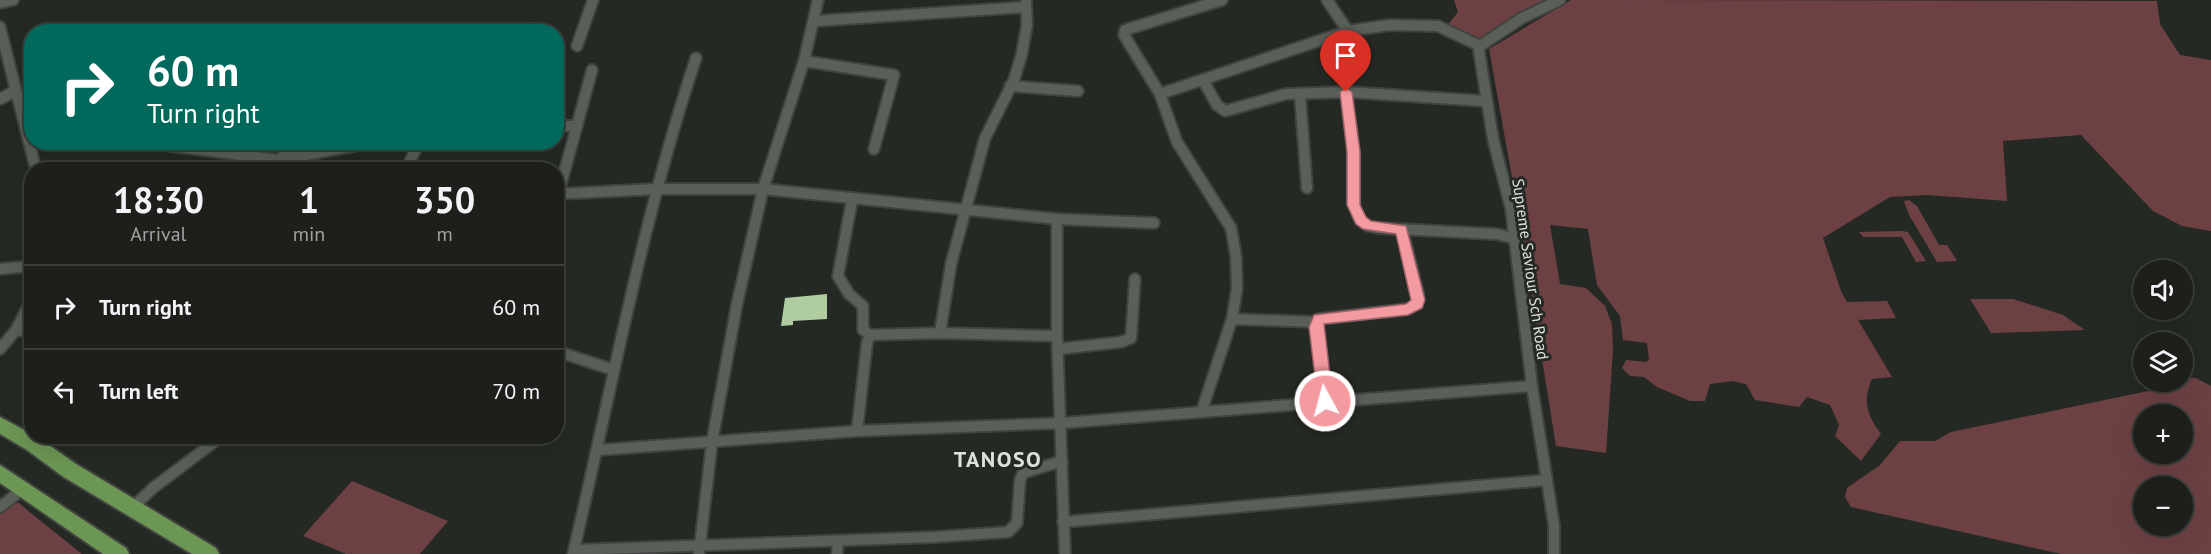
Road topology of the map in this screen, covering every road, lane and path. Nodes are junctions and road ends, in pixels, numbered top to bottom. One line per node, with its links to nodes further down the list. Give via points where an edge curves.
1 (13, 0): 7 (street)
2 (593, 0): 12 (street)
3 (818, 0): 9 (street)
4 (1222, 0): 22 (street, via 1125,30 1124,35)
5 (1327, 0): 11 (street)
6 (1560, 0): 13 (street, via 1522,18)
7 (0, 3)
8 (1026, 4): 9 (street); 18 (street, via 1022,53)
9 (814, 21): 15 (street)
10 (0, 27): 19 (street)
11 (1348, 32): 13 (street, via 1408,24 1438,26); 17 (street)
12 (577, 46)
13 (1480, 46): 25 (street, Supreme Saviour Sch Road)
14 (696, 58): 36 (street)
15 (804, 61): 32 (street, via 894,75); 37 (street)
16 (592, 70): 28 (street)
17 (1203, 80): 22 (street); 23 (street, via 1217,105 1225,111 1286,94)
18 (1010, 86): 20 (street); 40 (street, via 985,138)
19 (15, 91): 24 (street); 26 (street)
20 (1078, 91)
21 (1346, 92): 23 (street); 25 (street); 43 (street, via 1354,152 1356,213 1368,226)
22 (1160, 94): 49 (street, via 1177,142 1231,228 1237,288)
23 (1300, 95): 35 (street)
24 (0, 99)
25 (1485, 101): 44 (street, Supreme Saviour Sch Road, via 1511,209)
26 (24, 122)
27 (564, 126): 28 (street)
28 (577, 126): 34 (street)
29 (196, 150): 33 (street)
30 (286, 150): 33 (street)
31 (332, 150): 33 (street)
32 (873, 150)
33 (279, 160)
34 (564, 172)
35 (1306, 188)
36 (657, 189): 37 (street); 38 (street); 59 (street)
37 (763, 189): 39 (street); 67 (street)
38 (564, 196)
39 (852, 200): 40 (street); 54 (street, via 838,276 849,294 863,306 863,330)
40 (966, 208): 41 (street); 53 (street, via 951,264)
41 (1057, 219): 42 (street); 55 (street)
42 (1155, 223)
43 (1402, 229): 44 (street); 50 (street, via 1418,293 1417,304 1408,309 1323,317)
44 (1513, 238): 60 (street, Supreme Saviour Sch Road)
45 (24, 267): 46 (street)
46 (0, 269)
47 (1135, 279): 56 (street, via 1131,339)
48 (24, 314): 51 (street)
49 (1232, 319): 50 (street); 62 (street)
50 (1317, 322): 61 (street)
51 (16, 330): 52 (street); 57 (street)
52 (24, 331)
53 (940, 333): 54 (street); 55 (street)
54 (870, 335): 65 (street)
55 (1057, 336): 56 (street)
56 (1058, 349): 63 (street)
57 (0, 350)
58 (564, 354): 59 (street)
59 (614, 370): 70 (street)
60 (1532, 386): 61 (street); 73 (street, Supreme Saviour Sch Road)
61 (1325, 401): 62 (street)
62 (1202, 410): 63 (street)
63 (1062, 423): 65 (street); 71 (street)
64 (0, 425): 66 (main road)
65 (856, 430): 67 (street)
66 (24, 439)
67 (712, 442): 70 (street); 79 (street)
68 (33, 444): 76 (main road)
69 (211, 444): 76 (street)
70 (598, 450): 80 (street)
71 (1062, 462): 77 (street); 78 (street, via 1023,473 1017,523 1008,532)
72 (0, 473): 74 (main road)
73 (1547, 480): 77 (street); 85 (street, Supreme Saviour Sch Road)
74 (23, 489): 75 (street); 81 (main road)
75 (0, 507)
76 (133, 507): 82 (main road)
77 (1063, 522): 84 (street)
78 (838, 541): 79 (street); 83 (street)
79 (700, 550): 80 (street)
80 (573, 552)
81 (119, 554)
82 (209, 554)
83 (837, 554)
84 (1065, 554)
85 (1554, 554)

